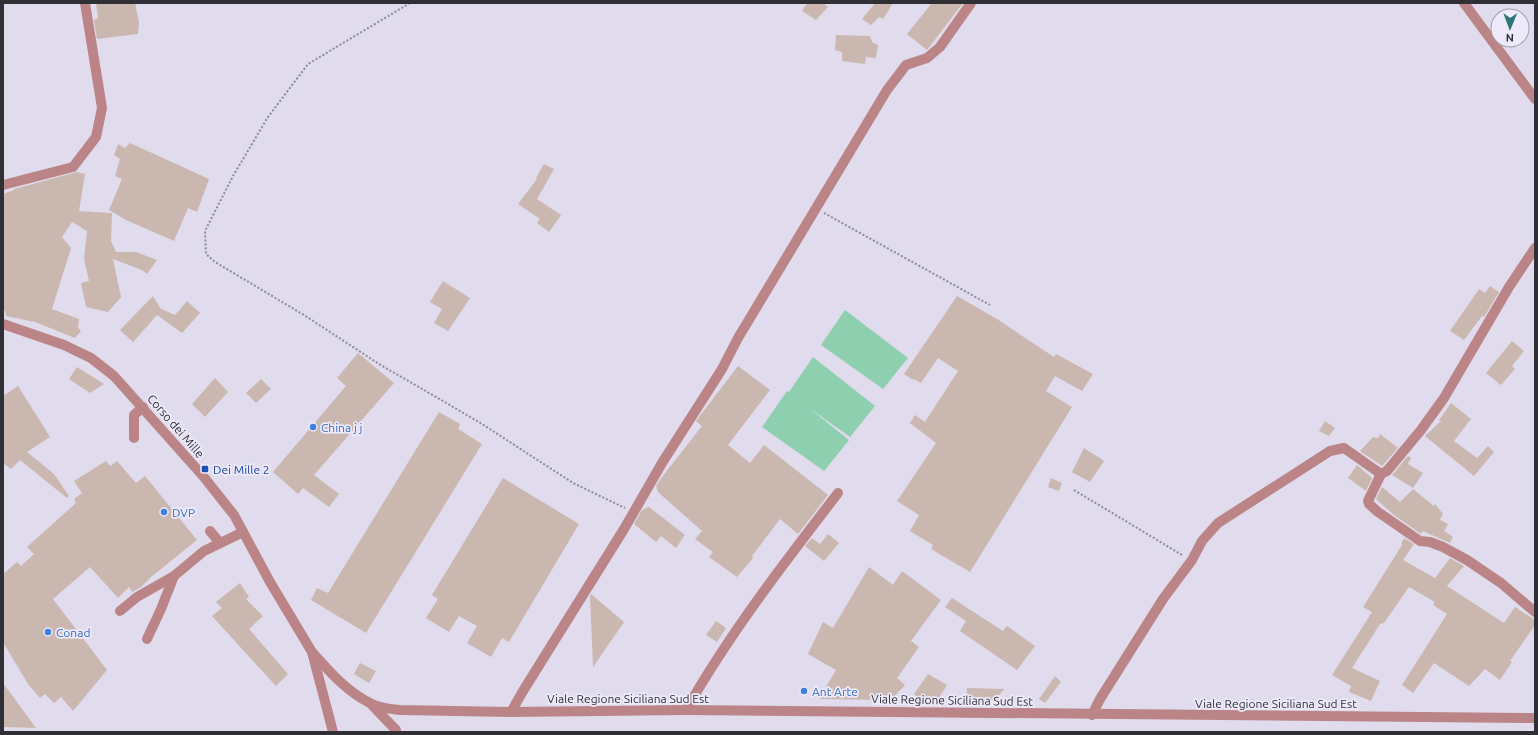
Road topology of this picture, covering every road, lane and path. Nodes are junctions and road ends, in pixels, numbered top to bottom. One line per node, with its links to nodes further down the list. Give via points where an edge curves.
1 (86, 3): 6 (street, via 102,108 96,137 73,167)
2 (410, 3): 16 (path, via 308,64 268,117 232,176 205,231 206,254 215,262 379,364 479,422 573,483)
3 (971, 3): 7 (street, via 940,47 927,58 906,65 883,96)
4 (1464, 3): 5 (street)
5 (1535, 99)
6 (3, 185)
7 (816, 208): 9 (path); 16 (street, via 722,369)
8 (1535, 248): 13 (street, via 1509,286 1444,398 1421,430)
9 (990, 305)
10 (3, 324): 11 (street, Corso dei Mille, via 64,345 91,358 114,376)
11 (143, 407): 12 (street, via 134,415); 18 (street, Corso dei Mille, via 203,476 234,515)
12 (134, 438)
13 (1381, 474): 20 (street, via 1344,448 1330,451 1218,523 1202,541); 23 (street, via 1368,500 1369,504 1420,541 1443,547 1467,560 1502,583)
14 (1074, 490): 20 (path)
15 (838, 493): 27 (street, via 775,575 709,670)
16 (633, 512): 28 (street)
17 (210, 531): 19 (street)
18 (243, 532): 19 (street); 25 (street, Corso dei Mille)
19 (220, 543): 21 (street, via 204,551)
20 (1192, 560): 29 (street, via 1162,599)
21 (174, 576): 22 (street, via 137,597); 24 (street)
22 (120, 611)
23 (1535, 612)
24 (147, 639)
25 (312, 652): 26 (street, Viale Regione Siciliana Sud Est, via 336,678); 32 (street, Corso dei Mille)
26 (370, 704): 28 (street, Viale Regione Siciliana Sud Est, via 400,710); 31 (street, Viale Regione Siciliana Sud Est)
27 (686, 710): 28 (street, Viale Regione Siciliana Sud Est); 29 (street, Viale Regione Siciliana Sud Est)
28 (511, 712)
29 (1092, 715): 30 (street, Viale Regione Siciliana Sud Est)
30 (1535, 718)
31 (396, 730)
32 (333, 732)

